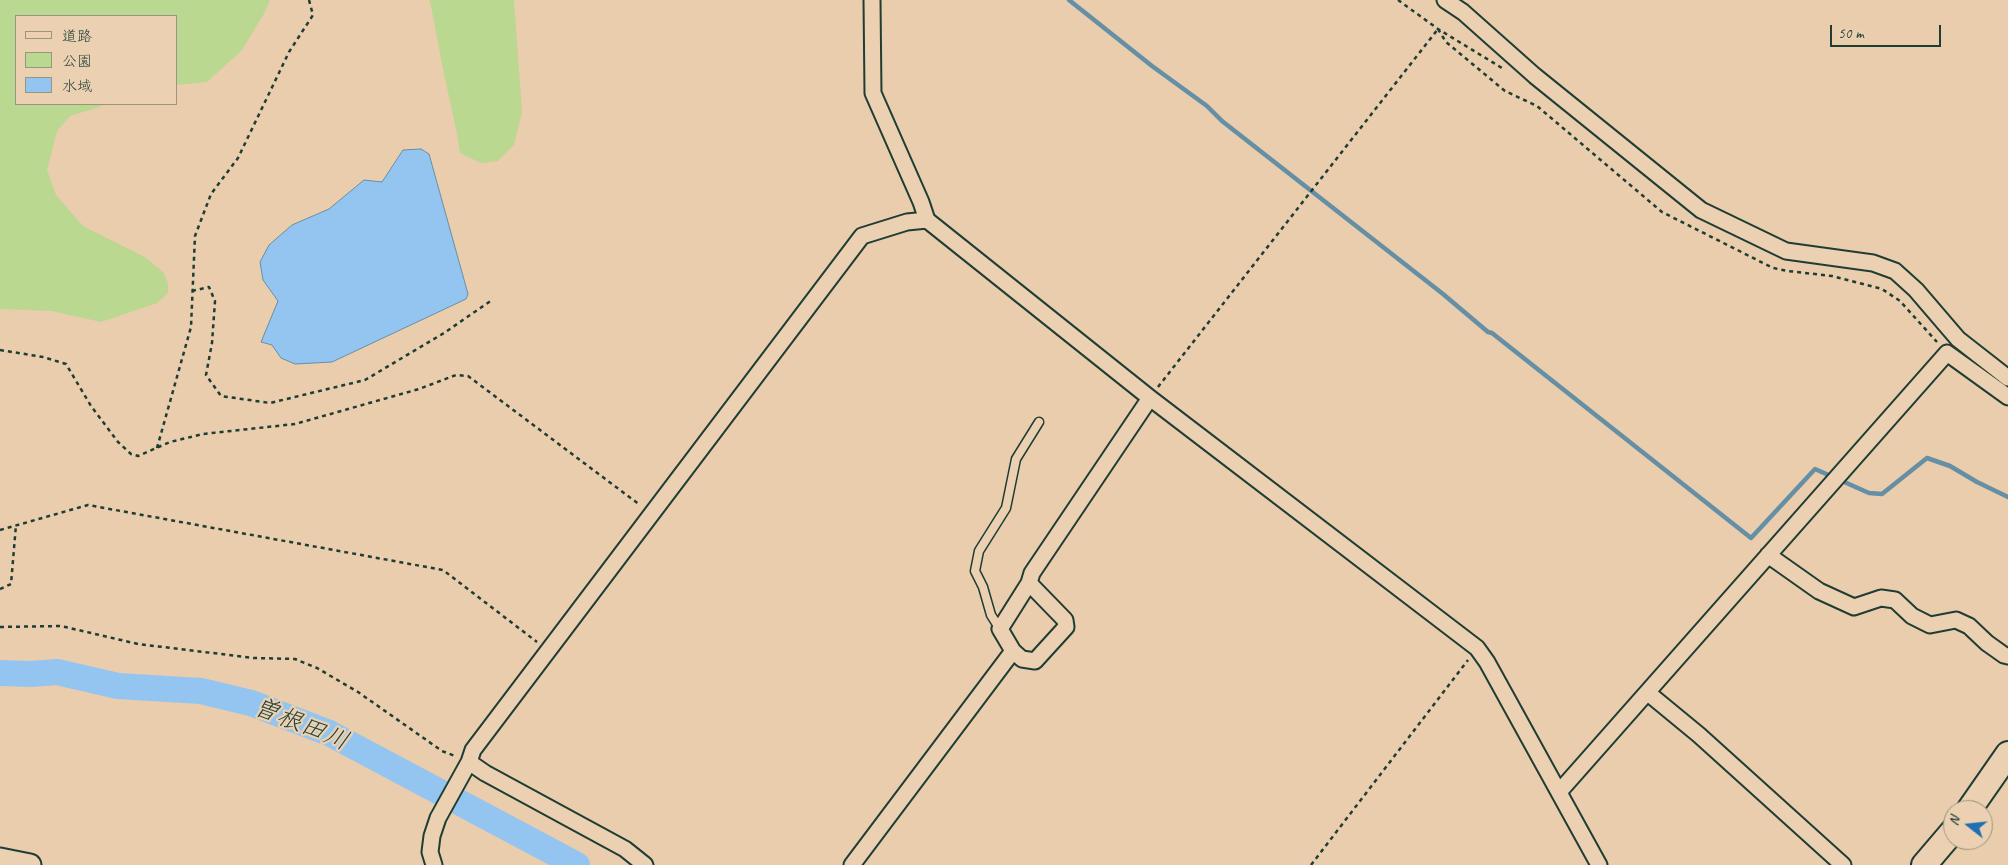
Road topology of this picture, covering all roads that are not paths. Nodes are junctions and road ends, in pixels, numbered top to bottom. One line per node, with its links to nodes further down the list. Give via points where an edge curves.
1 (872, 0): 3 (street, via 873,93)
2 (1445, 0): 4 (street, via 1701,210 1786,251 1873,262 1895,271 1958,339)
3 (927, 220): 6 (street); 15 (street, via 907,222 862,236 473,750)
4 (2008, 378)
5 (2008, 397): 8 (street, via 1947,353)
6 (1150, 398): 9 (street, via 1032,573); 16 (street, via 1477,648)
7 (1039, 422): 10 (lane, via 1016,459 1006,508 979,551 976,571 991,615)
8 (1768, 555): 12 (street, via 1819,591 1854,607 1881,598 1895,600 1912,616 1930,625 1956,620 1969,626); 13 (street)
9 (1029, 583): 10 (street); 11 (street, via 1065,620 1066,627 1035,661 1022,660)
10 (1000, 629): 11 (street)
11 (1013, 651): 23 (street)
12 (2008, 656)
13 (1648, 693): 16 (street); 25 (street)
14 (2008, 754): 17 (main road)
15 (467, 767): 21 (street, via 438,818 430,852); 22 (street, via 485,773 625,849)
16 (1559, 792): 24 (street)
17 (1976, 800)
18 (1943, 843): 26 (main road)
19 (0, 859): 20 (main road)
20 (30, 865)
21 (434, 865)
22 (645, 865)
23 (852, 865)
24 (1599, 865)
25 (1843, 865)
26 (1924, 865)

